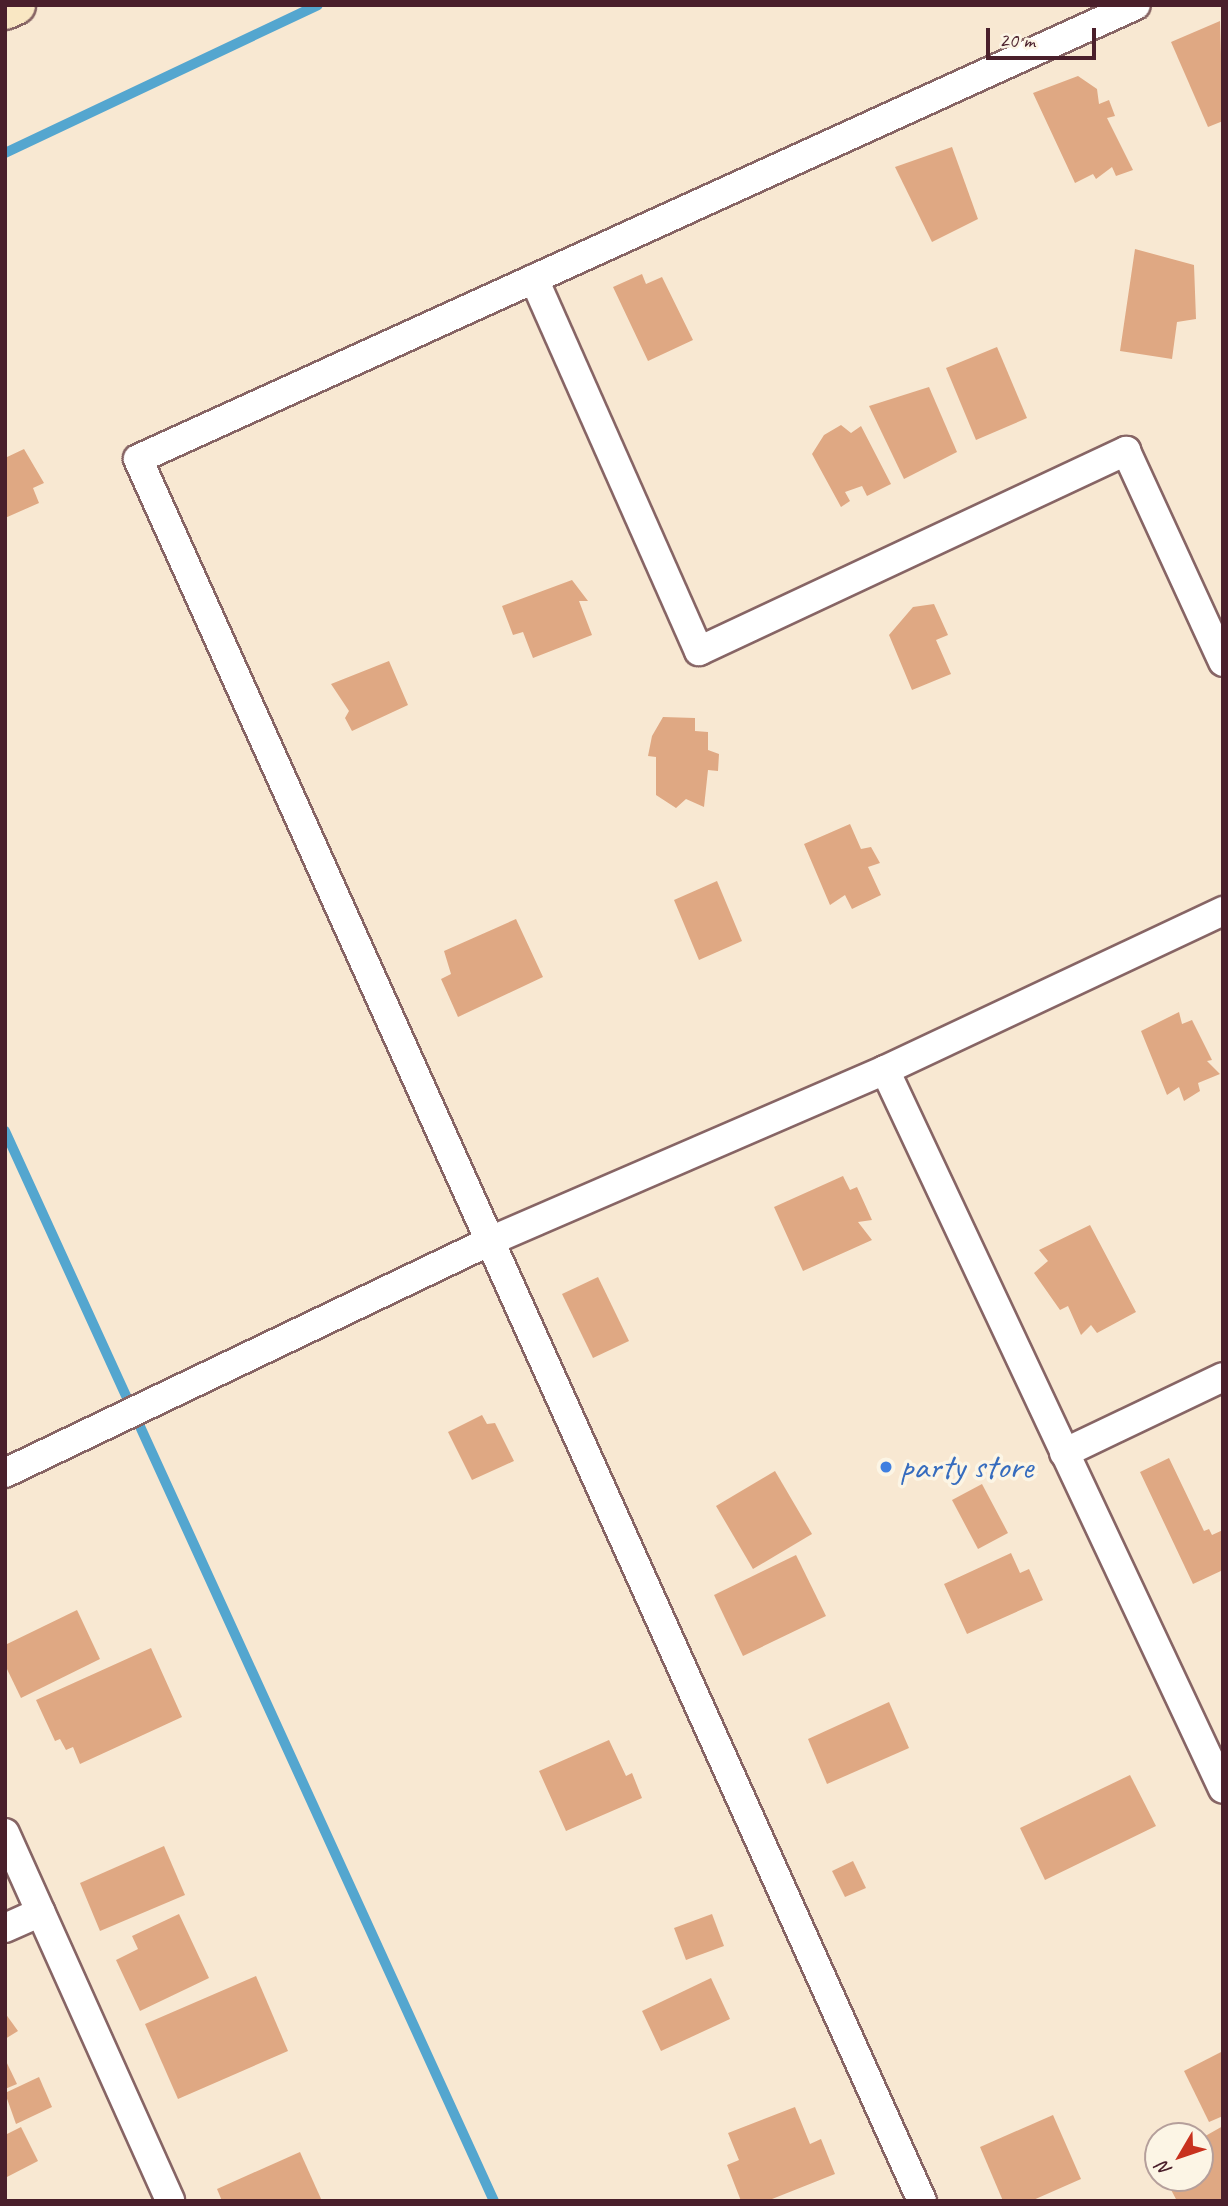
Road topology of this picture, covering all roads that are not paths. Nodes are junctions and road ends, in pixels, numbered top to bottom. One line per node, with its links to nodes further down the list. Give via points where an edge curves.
1 (16, 5): 3 (main road)
2 (1136, 5): 4 (street)
3 (5, 10)
4 (534, 279): 5 (street, via 699,650 1126,451); 8 (street, via 138,459)
5 (1223, 662)
6 (1223, 911): 7 (street)
7 (885, 1070): 8 (street); 10 (street)
8 (490, 1241): 11 (street); 17 (street)
9 (1223, 1377): 10 (street)
10 (1064, 1453): 12 (street)
11 (5, 1473)
12 (1223, 1789)
13 (5, 1833): 14 (street)
14 (41, 1912): 15 (street); 16 (street)
15 (5, 1928)
16 (170, 2201)
17 (922, 2201)

